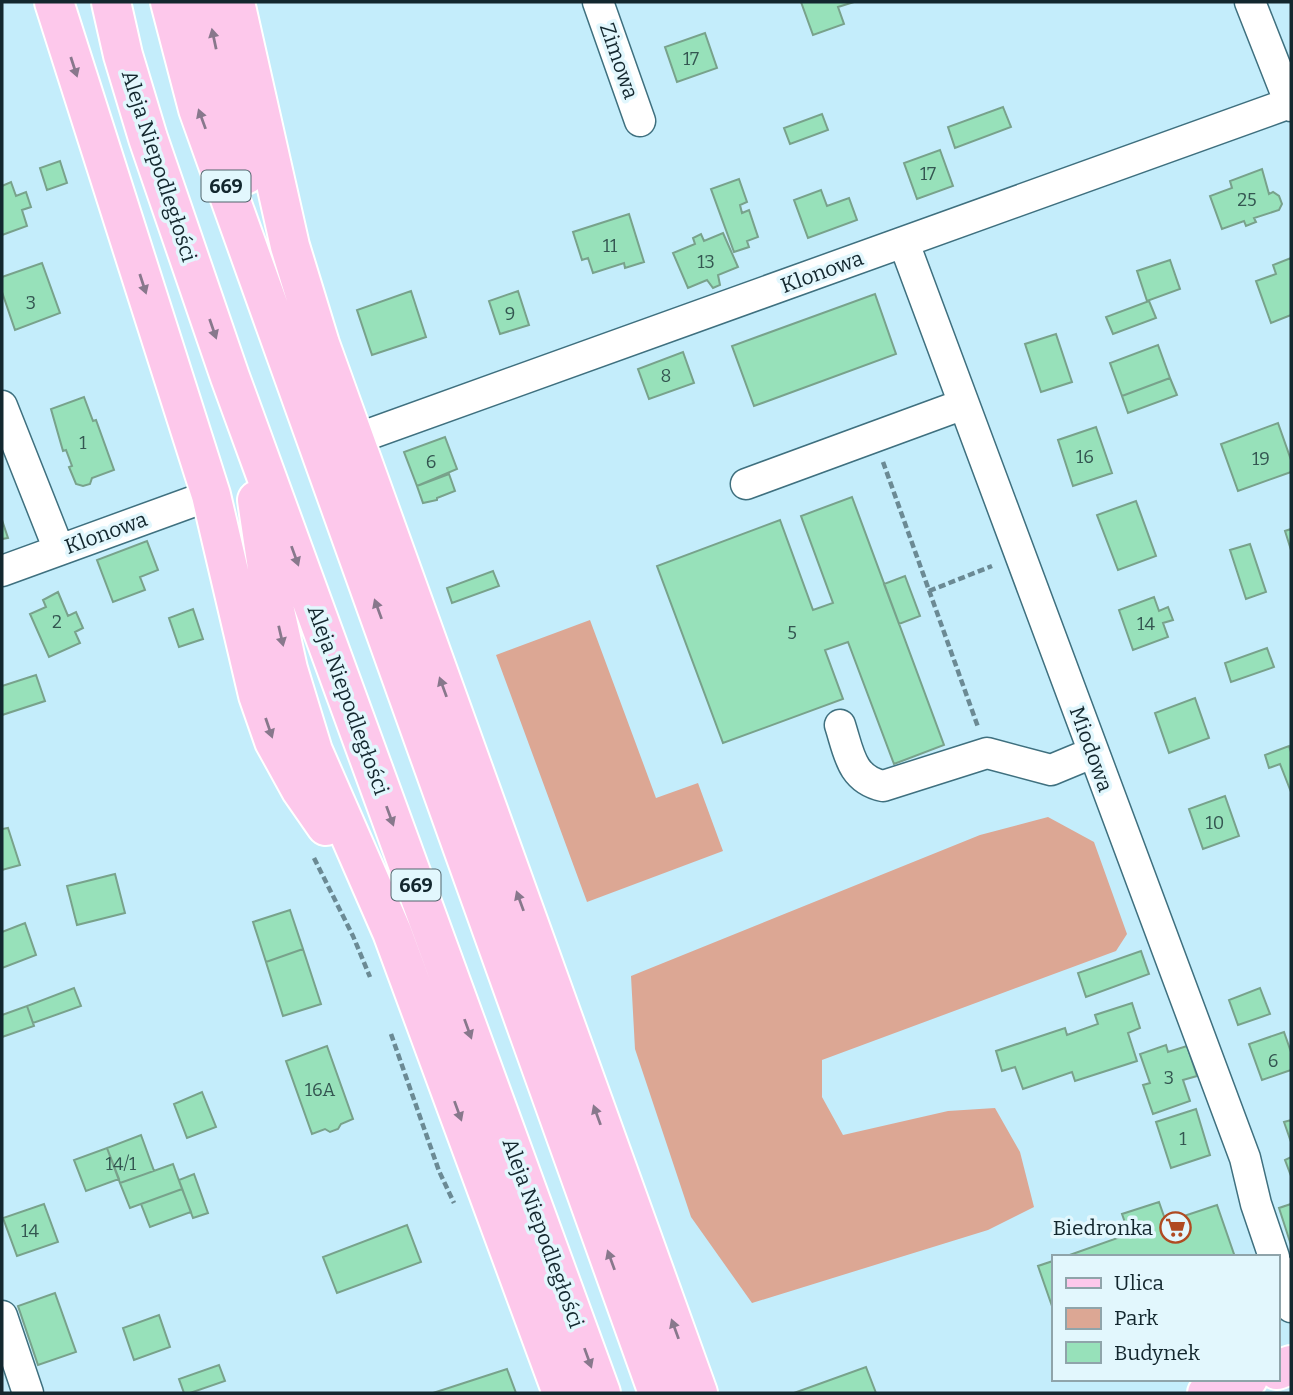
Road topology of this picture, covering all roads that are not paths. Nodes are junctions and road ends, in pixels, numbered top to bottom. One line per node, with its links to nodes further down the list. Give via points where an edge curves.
1 (54, 2): 19 (main road, one-way to 19)
2 (104, 2): 9 (main road)
3 (111, 2): 9 (main road, Aleja Niepodległości / 669)
4 (170, 2): 13 (main road, 669, one-way to 4, via 198,109)
5 (206, 2): 13 (main road, one-way to 5)
6 (235, 2): 17 (main road, via 290,246)
7 (598, 2): 11 (street, Zimowa)
8 (1250, 2): 10 (street)
9 (122, 55): 14 (main road, Aleja Niepodległości / 669, one-way to 14)
10 (1291, 104): 12 (street, Klonowa)
11 (640, 121)
12 (904, 243): 15 (street, Miodowa); 17 (street, Klonowa)
13 (292, 368): 33 (main road, 669, one-way to 13)
14 (230, 377): 24 (main road, one-way to 24, via 288,669 313,751); 32 (main road, Aleja Niepodległości / 669, one-way to 32)
15 (964, 404): 18 (street); 23 (street, Miodowa)
16 (2, 406): 20 (street)
17 (353, 440): 34 (main road, one-way to 17)
18 (746, 484)
19 (211, 495): 20 (street, Klonowa); 24 (main road, one-way to 24, via 258,695 274,741)
20 (59, 550): 21 (street, Klonowa)
21 (2, 571)
22 (839, 725): 23 (street, via 856,772 883,786 987,753 1051,770)
23 (1092, 753): 25 (street, Miodowa, via 1245,1158)
24 (392, 932): 31 (main road, one-way to 31)
25 (1273, 1255)
26 (1279, 1272): 27 (street)
27 (1291, 1307)
28 (2, 1316): 30 (street)
29 (1242, 1381): 35 (main road)
30 (28, 1393)
31 (562, 1393)
32 (601, 1393)
33 (659, 1393)
34 (698, 1393)
35 (1207, 1393)

